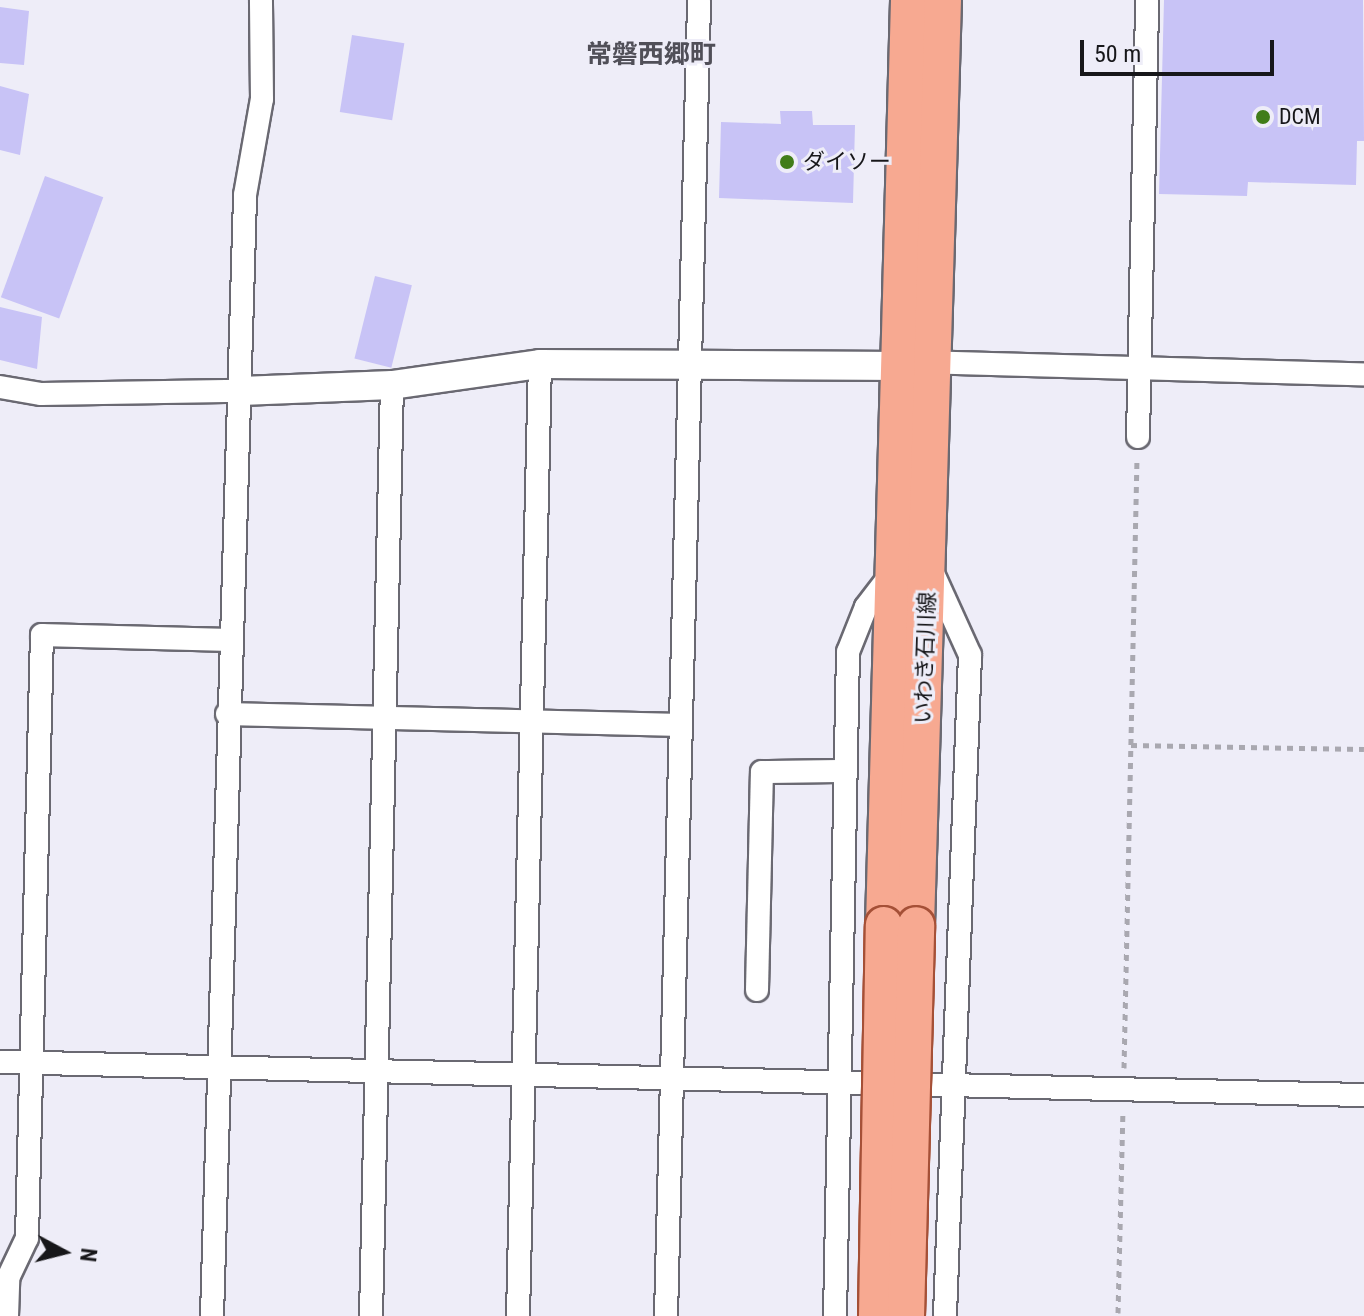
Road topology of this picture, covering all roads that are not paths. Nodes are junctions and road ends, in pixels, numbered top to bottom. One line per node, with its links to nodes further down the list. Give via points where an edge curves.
1 (261, 0): 13 (street, via 262,99 245,195)
2 (699, 0): 6 (street)
3 (909, 0): 7 (main road, いわき石川線)
4 (943, 0): 7 (main road, いわき石川線)
5 (1147, 0): 9 (street)
6 (690, 362): 7 (street); 8 (street); 20 (street)
7 (919, 363): 9 (street); 15 (main road, いわき石川線)
8 (540, 364): 11 (street); 19 (street)
9 (1139, 365): 10 (street); 14 (street)
10 (1364, 374)
11 (392, 385): 13 (street); 18 (street)
12 (0, 387): 13 (street, via 41,394)
13 (241, 391): 16 (street)
14 (1138, 437)
15 (912, 566): 21 (street, via 866,607 848,652); 22 (main road, いわき石川線); 31 (street, via 970,655)
16 (229, 640): 17 (street); 25 (street, via 42,635)
17 (227, 714): 18 (street); 26 (street)
18 (384, 718): 19 (street); 27 (street)
19 (531, 721): 20 (street); 28 (street)
20 (681, 725): 29 (street)
21 (845, 771): 23 (street, via 762,772); 30 (street)
22 (900, 925): 39 (main road, いわき石川線, bridge); 40 (main road, いわき石川線, bridge)
23 (757, 990)
24 (0, 1062): 25 (street)
25 (32, 1063): 26 (street); 33 (street, via 27,1238 8,1278)
26 (215, 1068): 27 (street); 34 (street)
27 (376, 1072): 28 (street); 35 (street)
28 (523, 1076): 29 (street); 36 (street)
29 (672, 1079): 30 (street); 37 (street)
30 (840, 1083): 31 (street); 38 (street)
31 (951, 1087): 32 (street); 41 (street)
32 (1364, 1095)
33 (7, 1316)
34 (212, 1316)
35 (371, 1316)
36 (518, 1316)
37 (666, 1316)
38 (835, 1316)
39 (877, 1316)
40 (906, 1316)
41 (945, 1316)

